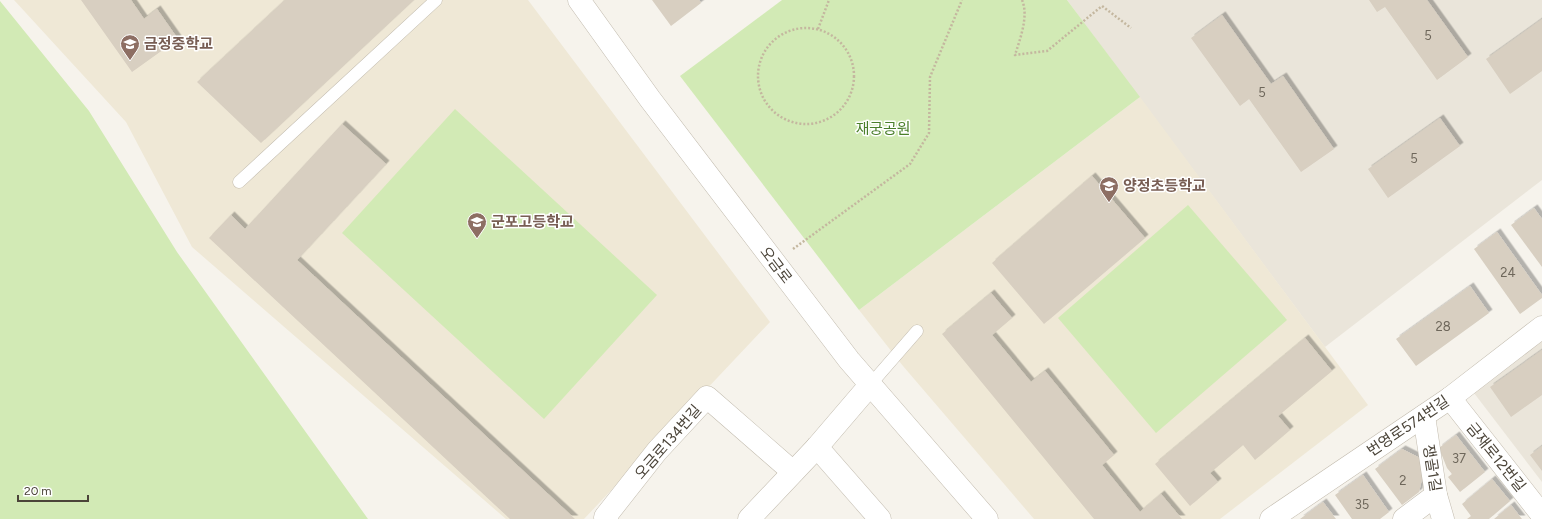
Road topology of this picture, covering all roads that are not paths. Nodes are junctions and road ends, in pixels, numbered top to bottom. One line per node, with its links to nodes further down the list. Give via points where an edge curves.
1 (436, 0): 3 (lane)
2 (579, 0): 6 (street, 오금로, via 650,99)
3 (239, 182)
4 (1542, 327): 7 (street, 번영로574번길)
5 (917, 331): 6 (lane)
6 (870, 385): 9 (street); 16 (street, 오금로)
7 (1450, 398): 8 (street, 번영로574번길); 12 (street, 금재로12번길)
8 (1424, 416): 11 (street, 쟁골1길); 17 (street, 번영로574번길)
9 (817, 447): 10 (street); 15 (street)
10 (793, 472): 13 (street, 오금로134번길, via 707,397 657,452 605,517); 14 (street)
11 (1436, 495): 18 (street); 19 (street, 쟁골1길)
12 (1542, 515)
13 (607, 519)
14 (749, 519)
15 (880, 519)
16 (987, 519)
17 (1271, 519)
18 (1404, 519)
19 (1442, 519)

